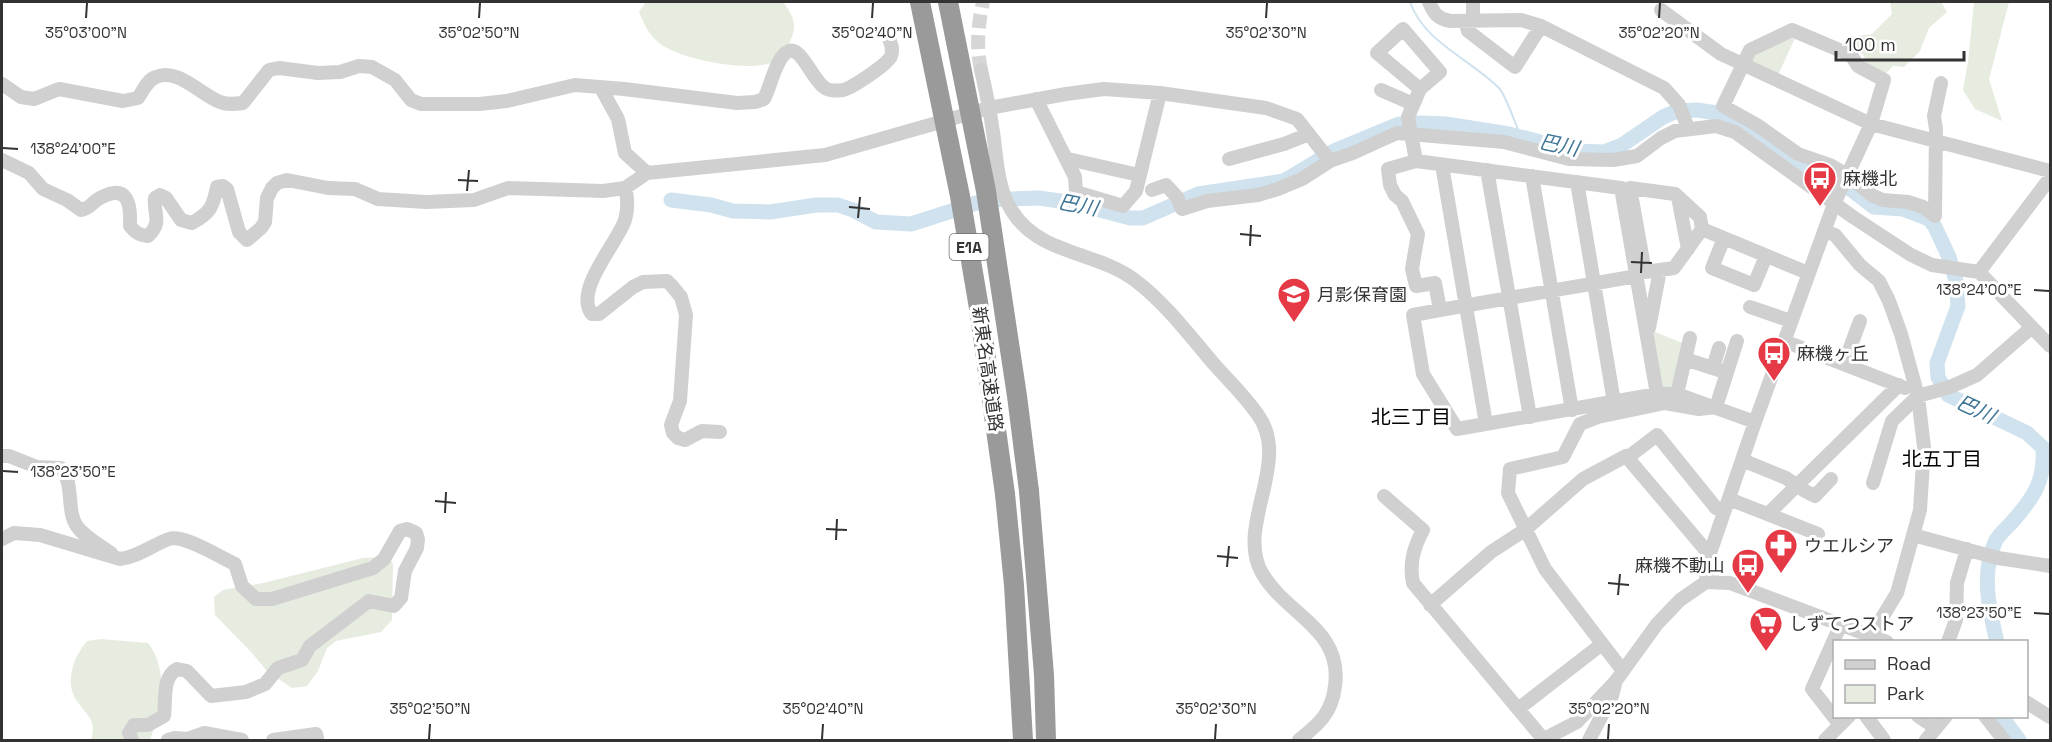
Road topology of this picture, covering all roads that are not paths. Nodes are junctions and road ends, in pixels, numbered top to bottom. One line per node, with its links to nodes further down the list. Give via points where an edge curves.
1 (920, 2): 121 (highway, 新東名高速道路 / E1A, bridge, via 974,274 1005,494)
2 (948, 2): 122 (highway, 新東名高速道路 / E1A, bridge, via 986,191 1017,396 1037,583)
3 (1430, 2): 6 (street, via 1440,19)
4 (1473, 2): 6 (street)
5 (1661, 10): 9 (street, via 1721,54)
6 (1469, 21): 7 (street, via 1521,20); 7 (street, via 1468,31 1515,67)
7 (1541, 26): 19 (street, via 1664,88)
8 (887, 34): 13 (street, via 892,47 885,64 844,90 827,90 794,50 779,60 764,99 755,102)
9 (1743, 64): 21 (street); 21 (street, via 1750,50 1792,30 1851,55 1857,66 1884,80); 34 (street, via 1723,106 1798,154)
10 (981, 70): 18 (street)
11 (1941, 83): 23 (street, via 1934,116)
12 (2, 84): 13 (street, via 21,97 34,99 59,88 123,101 138,98 154,77 172,75 221,103 231,104 243,103 269,70 340,72 359,66 372,67 395,80 411,100 421,104 479,104 575,85)
13 (601, 88): 32 (street, via 618,119 625,153)
14 (1420, 89): 14 (street, via 1440,72 1403,29 1377,53); 20 (street)
15 (1381, 90): 20 (street)
16 (1160, 93): 17 (street, via 1104,89); 22 (street, via 1266,108 1297,119); 33 (street)
17 (1036, 99): 18 (street); 25 (street)
18 (989, 108): 32 (street, via 825,155); 123 (street, via 1001,185 1022,225 1053,246 1111,266 1135,280 1161,303 1260,416 1271,454 1258,518 1257,558 1262,573 1277,592 1320,633 1332,651 1337,674 1334,699 1322,722)
19 (1684, 117): 20 (street, via 1675,132 1637,156 1613,160 1569,159); 41 (street, via 1735,132)
20 (1410, 121): 24 (street, via 1397,133); 28 (street)
21 (1871, 124): 23 (street); 34 (street)
22 (1309, 135): 24 (street); 26 (street)
23 (1936, 141): 31 (street); 34 (street, via 1935,216 1908,202 1873,196)
24 (1326, 157): 39 (street, via 1302,179 1258,195 1207,201 1182,209 1166,185)
25 (1068, 159): 33 (street); 33 (street, via 1076,177 1076,192 1123,206 1136,191)
26 (1229, 159)
27 (2, 160): 38 (street, via 29,173 43,189 81,210 110,193 121,194 129,200 130,226 148,236 158,220 155,198 166,198 181,220 192,223 206,215 217,187 223,186 239,232 247,240 265,222 272,188 287,180 328,189 355,189 378,199 426,202 474,200 508,188)
28 (1416, 161): 29 (street); 56 (street, via 1388,169 1390,185 1418,234 1412,269 1416,286 1435,283)
29 (1442, 165): 30 (street); 54 (street)
30 (1487, 170): 35 (street); 53 (street)
31 (2050, 171)
32 (647, 173): 38 (street)
33 (1139, 175)
34 (1847, 175): 41 (street)
35 (1532, 176): 37 (street); 52 (street)
36 (2050, 178): 48 (street)
37 (1577, 182): 50 (street, via 1621,188); 51 (street)
38 (626, 188): 78 (street, via 625,220 594,275 589,310 599,314 642,282 672,285 681,297 686,315 680,401 671,425 673,433 685,440 702,430)
39 (1152, 190)
40 (1678, 197): 42 (street, via 1700,217); 45 (street); 47 (street, via 1630,188 1645,272)
41 (1834, 204): 43 (street); 48 (street, via 1932,265)
42 (1702, 229): 44 (street); 45 (street)
43 (1824, 231): 49 (street); 71 (street, via 1835,235 1879,281 1901,334)
44 (1724, 238): 46 (street); 46 (street, via 1713,268 1754,285)
45 (1688, 249): 47 (street, via 1674,268)
46 (1766, 256): 49 (street)
47 (1660, 270): 60 (street)
48 (1979, 272): 59 (street)
49 (1809, 273): 57 (street)
50 (1637, 276): 51 (street); 60 (street)
51 (1594, 284): 52 (street); 72 (street)
52 (1552, 291): 53 (street); 74 (street)
53 (1509, 298): 54 (street); 75 (street)
54 (1466, 306): 56 (street); 77 (street)
55 (1750, 307): 57 (street)
56 (1440, 310): 77 (street, via 1413,315 1423,374 1457,429)
57 (1791, 321): 63 (street)
58 (1860, 321): 67 (street)
59 (2032, 327): 64 (street); 71 (street, via 1977,375 1944,389)
60 (1648, 336): 69 (street)
61 (1690, 338): 66 (street)
62 (1737, 341): 73 (street)
63 (1784, 341): 67 (street); 76 (street)
64 (2050, 346)
65 (1719, 348): 66 (street, via 1718,369)
66 (1685, 359): 70 (street)
67 (1844, 364): 68 (street)
68 (1899, 385): 71 (street); 84 (street)
69 (1658, 394): 70 (street); 72 (street)
70 (1677, 394): 73 (street)
71 (1917, 394): 83 (street, via 1892,420); 90 (street, via 1924,447 1920,510)
72 (1614, 402): 74 (street)
73 (1716, 407): 76 (street); 88 (street, via 1699,409 1665,403 1580,424 1563,457 1510,469 1508,493)
74 (1572, 410): 75 (street)
75 (1530, 417): 77 (street)
76 (1755, 422): 81 (street)
77 (1486, 424)
78 (720, 432)
79 (2, 456): 94 (street, via 37,467 61,468 68,477 72,516 79,530)
80 (1627, 458): 86 (street, via 1657,435 1716,508); 88 (street, via 1583,479); 93 (street)
81 (1742, 460): 84 (street); 86 (street)
82 (1831, 479): 84 (street, via 1815,495)
83 (1873, 483)
84 (1796, 485): 87 (street)
85 (1384, 496): 97 (street, via 1423,530 1414,548 1411,574)
86 (1726, 505): 87 (street); 93 (street)
87 (1769, 513): 89 (street)
88 (1526, 529): 97 (street, via 1491,552); 103 (street, via 1545,569)
89 (1818, 534)
90 (1913, 535): 92 (street); 100 (street)
91 (2, 539): 94 (street, via 14,533 40,535)
92 (1967, 549): 95 (street); 101 (street, via 1957,583 1956,620)
93 (1709, 554): 96 (street)
94 (120, 559): 116 (street, via 171,538 186,540 235,564 243,586 256,599 272,599 373,568 384,559 400,531 407,529 416,533 418,539 405,571 401,598 394,606 369,601 310,646 302,660 278,668 265,684 246,692 211,696 187,671 177,669 167,679 164,716 148,726 134,725 129,733)
95 (2050, 566)
96 (1706, 582): 98 (street, via 1730,583); 104 (street, via 1680,600 1657,624)
97 (1430, 605): 107 (street)
98 (1841, 624): 99 (street); 100 (street)
99 (1834, 640)
100 (1879, 640)
101 (1949, 640)
102 (1833, 642): 106 (street, via 1812,689)
103 (1602, 644): 104 (street); 107 (street)
104 (1619, 677): 114 (street, via 1578,722); 124 (street)
105 (2028, 703): 108 (street)
106 (1831, 706)
107 (1518, 709): 114 (street)
108 (2050, 717)
109 (1867, 718): 125 (street)
110 (1923, 718): 113 (street)
111 (1986, 718): 127 (street)
112 (1845, 721): 115 (street)
113 (1941, 722): 126 (street)
114 (1543, 740)
115 (1826, 740)
116 (132, 741)
117 (168, 741): 118 (street, via 204,734)
118 (242, 741)
119 (273, 741): 120 (street, via 316,734)
120 (315, 741)
121 (1023, 741)
122 (1046, 741)
123 (1299, 741)
124 (1589, 741)
125 (1884, 741)
126 (1926, 741)
127 (2004, 741)

